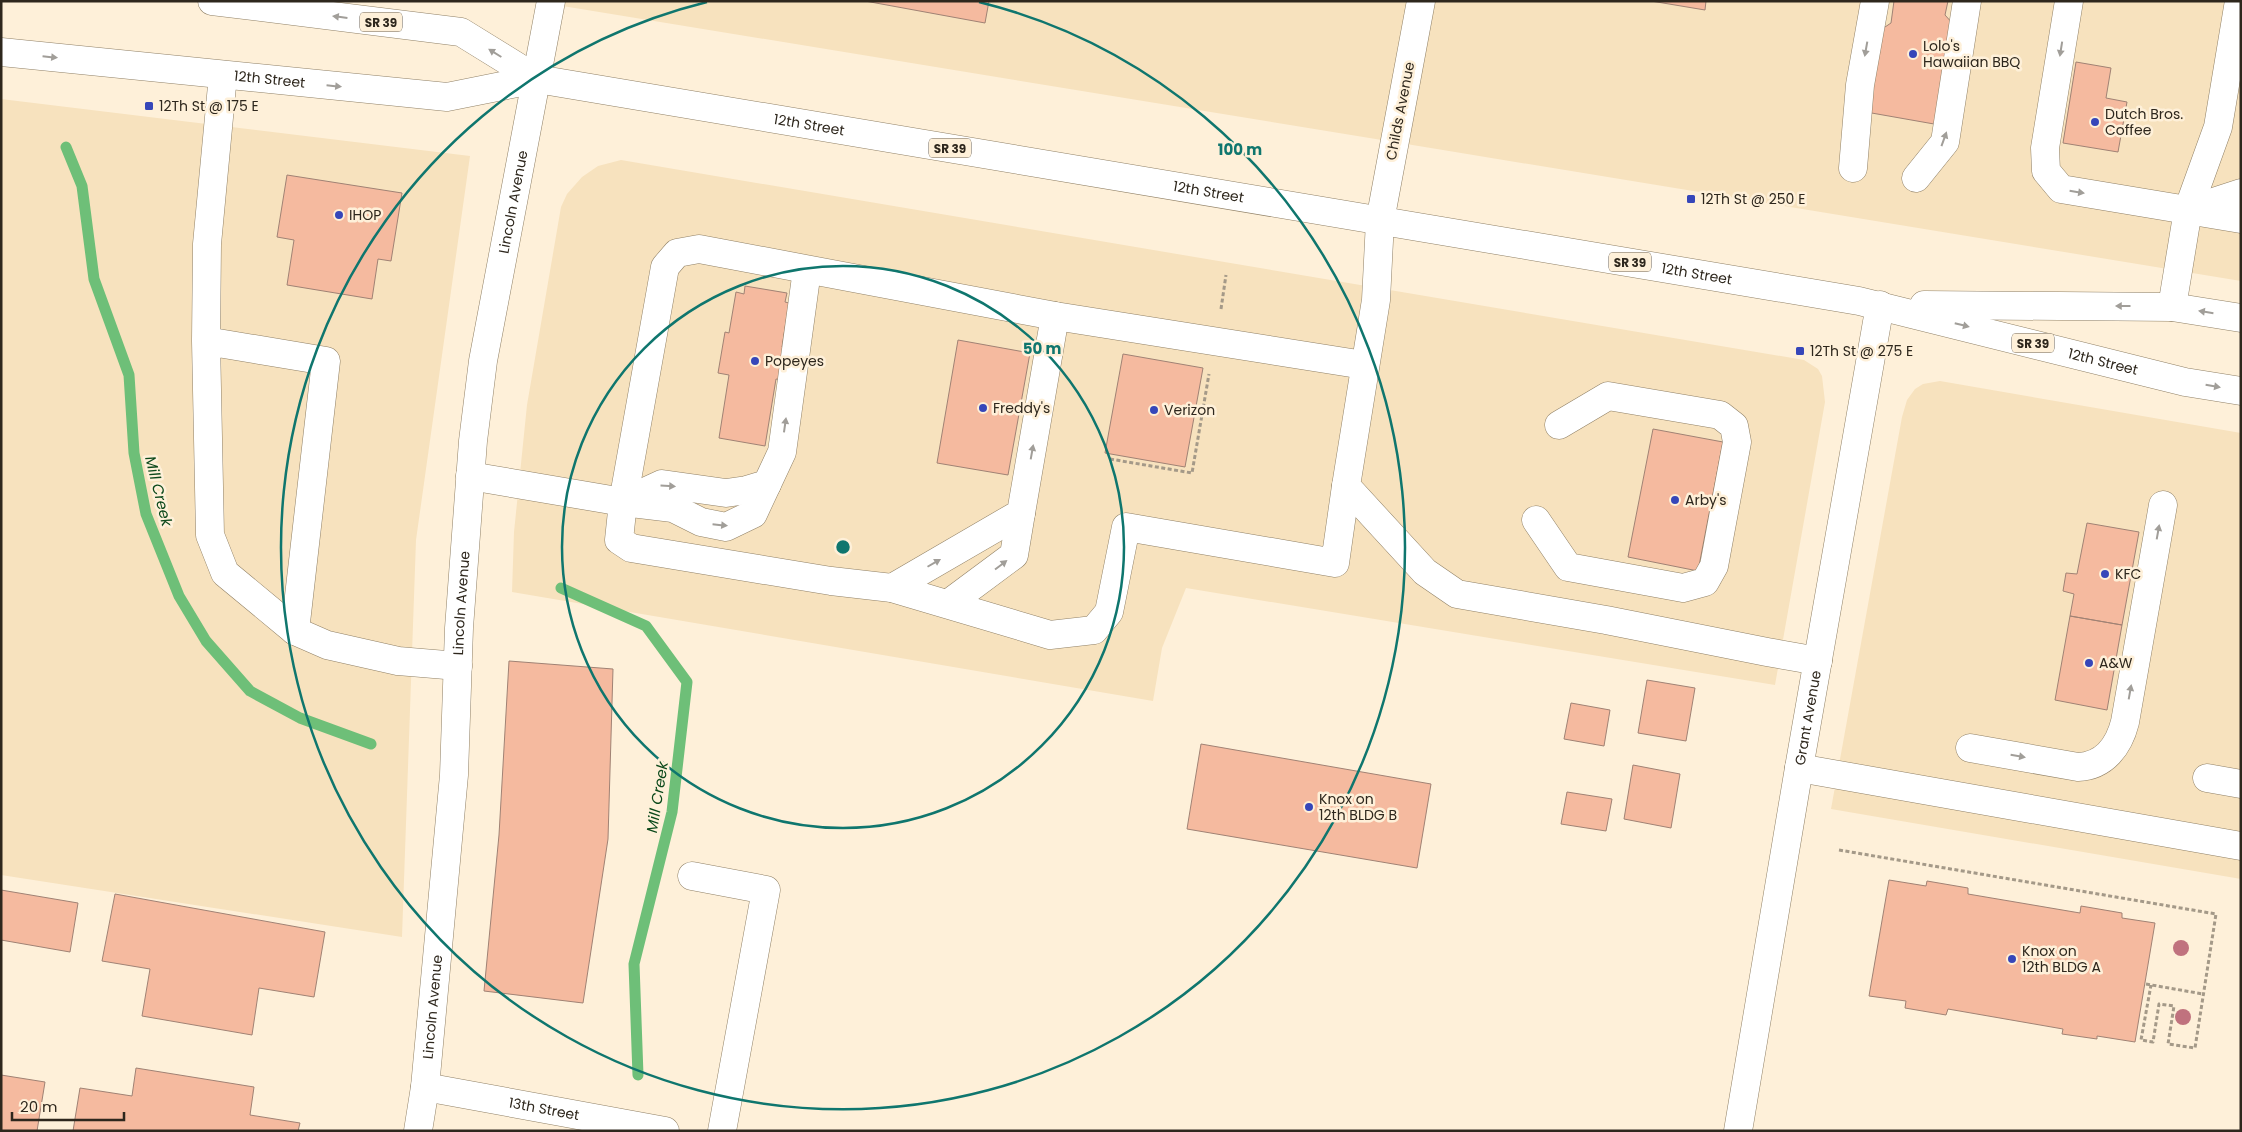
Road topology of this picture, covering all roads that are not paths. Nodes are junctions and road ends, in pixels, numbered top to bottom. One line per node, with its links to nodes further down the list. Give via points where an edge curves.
1 (212, 1): 10 (main road, 12th Street / SR 39, one-way to 1, via 462,32)
2 (551, 1): 10 (main road, Lincoln Avenue)
3 (1421, 1): 16 (main road, Childs Avenue)
4 (1875, 1): 11 (main road, one-way to 11, via 1860,85)
5 (1967, 1): 12 (main road, one-way to 5, via 1945,142)
6 (2069, 1): 14 (main road, one-way to 14, via 2044,148 2046,171 2061,189)
7 (2239, 1): 14 (main road, via 2218,128)
8 (1, 52): 9 (main road, 12th Street / SR 39, one-way to 9)
9 (223, 75): 10 (main road, 12th Street / SR 39, one-way to 10, via 447,97); 22 (main road, via 207,244)
10 (537, 79): 16 (main road, 12th Street / SR 39); 26 (main road, Lincoln Avenue, via 483,360)
11 (1853, 168)
12 (1916, 178)
13 (2241, 193): 14 (main road)
14 (2188, 210): 15 (main road); 19 (main road)
15 (2241, 219)
16 (1380, 220): 18 (main road, 12th Street / SR 39); 23 (main road, Childs Avenue, via 1376,300)
17 (807, 270): 20 (main road); 28 (main road, one-way to 17, via 662,484 726,493 767,484 782,452); 28 (main road, via 699,249 678,254 665,267)
18 (1880, 305): 19 (main road, 12th Street / SR 39, one-way to 18); 24 (main road, 12th Street / SR 39, one-way to 24, via 2185,382); 35 (main road, Grant Avenue)
19 (2172, 307): 21 (main road, 12th Street / SR 39, one-way to 19)
20 (1055, 316): 23 (main road); 30 (main road, one-way to 20)
21 (2241, 318)
22 (206, 341): 34 (main road, via 210,535 225,573); 34 (main road, via 326,361)
23 (1364, 365): 27 (main road, Childs Avenue)
24 (2241, 391)
25 (1559, 425): 31 (main road, via 1608,396 1720,415 1734,426 1737,442 1714,566 1705,582 1683,588 1568,567)
26 (470, 476): 28 (main road); 36 (main road, Lincoln Avenue)
27 (1346, 486): 33 (main road, Childs Avenue, via 1336,563 1126,528 1110,612 1094,630 1050,635); 35 (main road, via 1425,572 1457,594)
28 (623, 502): 32 (main road, via 619,540 631,548)
29 (2163, 505): 37 (main road, one-way to 29, via 2078,767 2090,766 2112,750 2125,722)
30 (1021, 513): 32 (main road, one-way to 30); 33 (main road, one-way to 30, via 1014,555)
31 (1536, 520)
32 (892, 588): 33 (main road)
33 (948, 604)
34 (295, 630): 36 (main road, via 327,645 398,661)
35 (1818, 660): 38 (main road, Grant Avenue)
36 (458, 666): 43 (main road, Lincoln Avenue, via 454,775)
37 (1970, 748)
38 (1799, 768): 41 (main road); 47 (main road, Grant Avenue)
39 (2207, 778): 40 (main road)
40 (2241, 784)
41 (2241, 846)
42 (692, 876): 46 (main road, via 766,890)
43 (425, 1087): 44 (main road, Lincoln Avenue); 45 (main road, 13th Street)
44 (418, 1131)
45 (665, 1131)
46 (722, 1131)
47 (1738, 1131)

